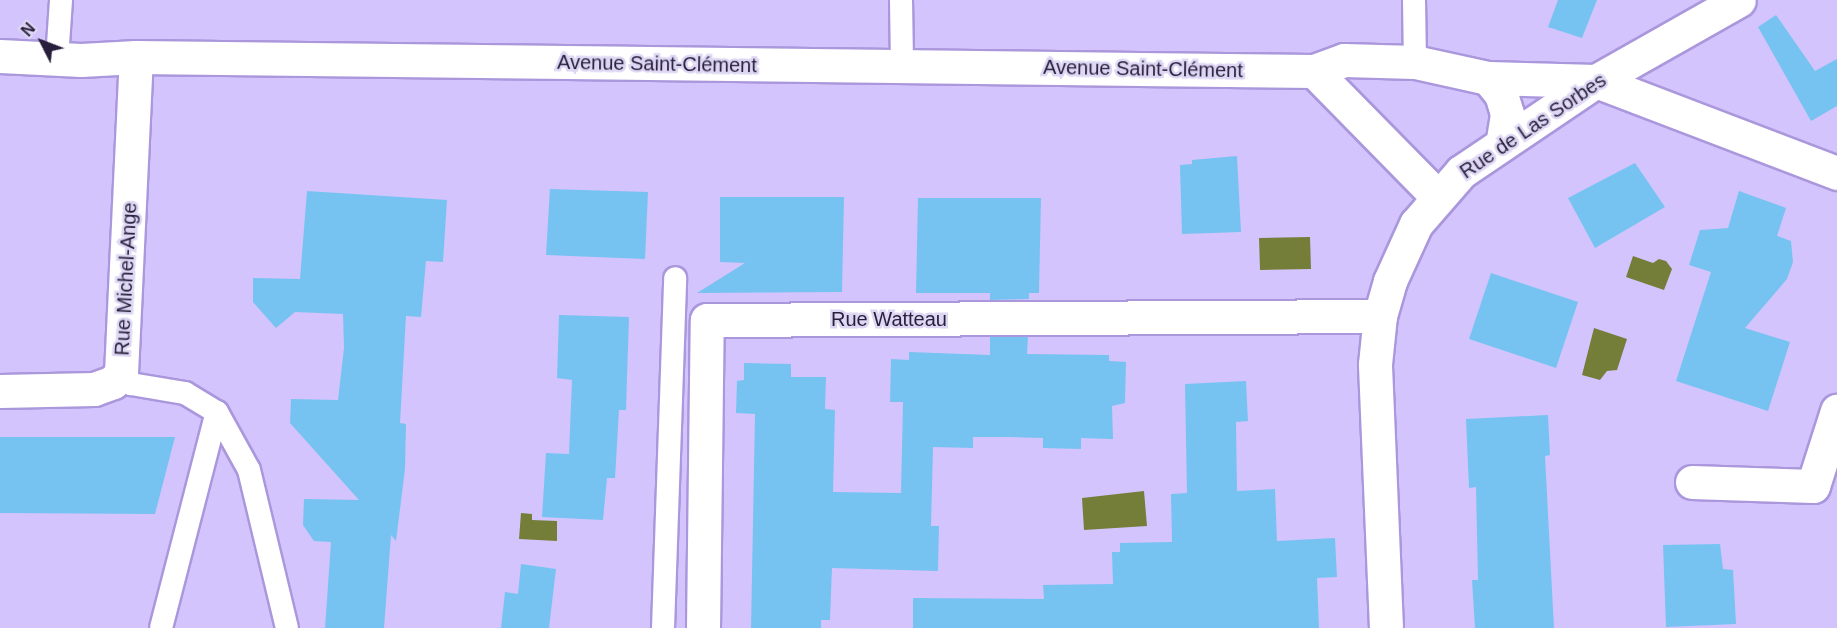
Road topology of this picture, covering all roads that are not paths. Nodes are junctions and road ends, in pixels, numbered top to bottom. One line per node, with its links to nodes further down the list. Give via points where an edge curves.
1 (61, 0): 7 (lane)
2 (901, 0): 9 (lane)
3 (1414, 0): 8 (lane)
4 (1739, 0): 12 (street, Rue de Las Sorbes)
5 (0, 56): 7 (street, Avenue Saint-Clément)
6 (136, 57): 7 (street, Avenue Saint-Clément); 9 (street, Avenue Saint-Clément); 18 (street, Rue Michel-Ange)
7 (57, 59)
8 (1415, 62): 10 (street, Avenue Saint-Clément, via 1344,60); 11 (street, Avenue Saint-Clément)
9 (902, 67): 10 (street, Avenue Saint-Clément)
10 (1314, 71): 15 (street)
11 (1488, 78): 12 (street, Avenue Saint-Clément); 13 (street, via 1501,94 1507,114)
12 (1596, 81): 13 (street, Rue de Las Sorbes); 14 (street)
13 (1502, 144): 15 (street, Rue de Las Sorbes, via 1461,172)
14 (1837, 173)
15 (1437, 196): 17 (street, Rue de Las Sorbes, via 1402,250)
16 (675, 278): 25 (lane)
17 (1380, 315): 26 (street, Rue Watteau, via 706,320); 27 (street, Rue de Las Sorbes, via 1375,404)
18 (121, 373): 19 (street, Rue Michel-Ange, via 113,382 94,389); 21 (lane, via 131,384 185,393)
19 (0, 391)
20 (1837, 411): 22 (street, via 1813,486)
21 (217, 412): 23 (lane); 24 (lane, via 249,470)
22 (1692, 482)
23 (160, 628)
24 (287, 628)
25 (663, 628)
26 (703, 628)
27 (1386, 628)

